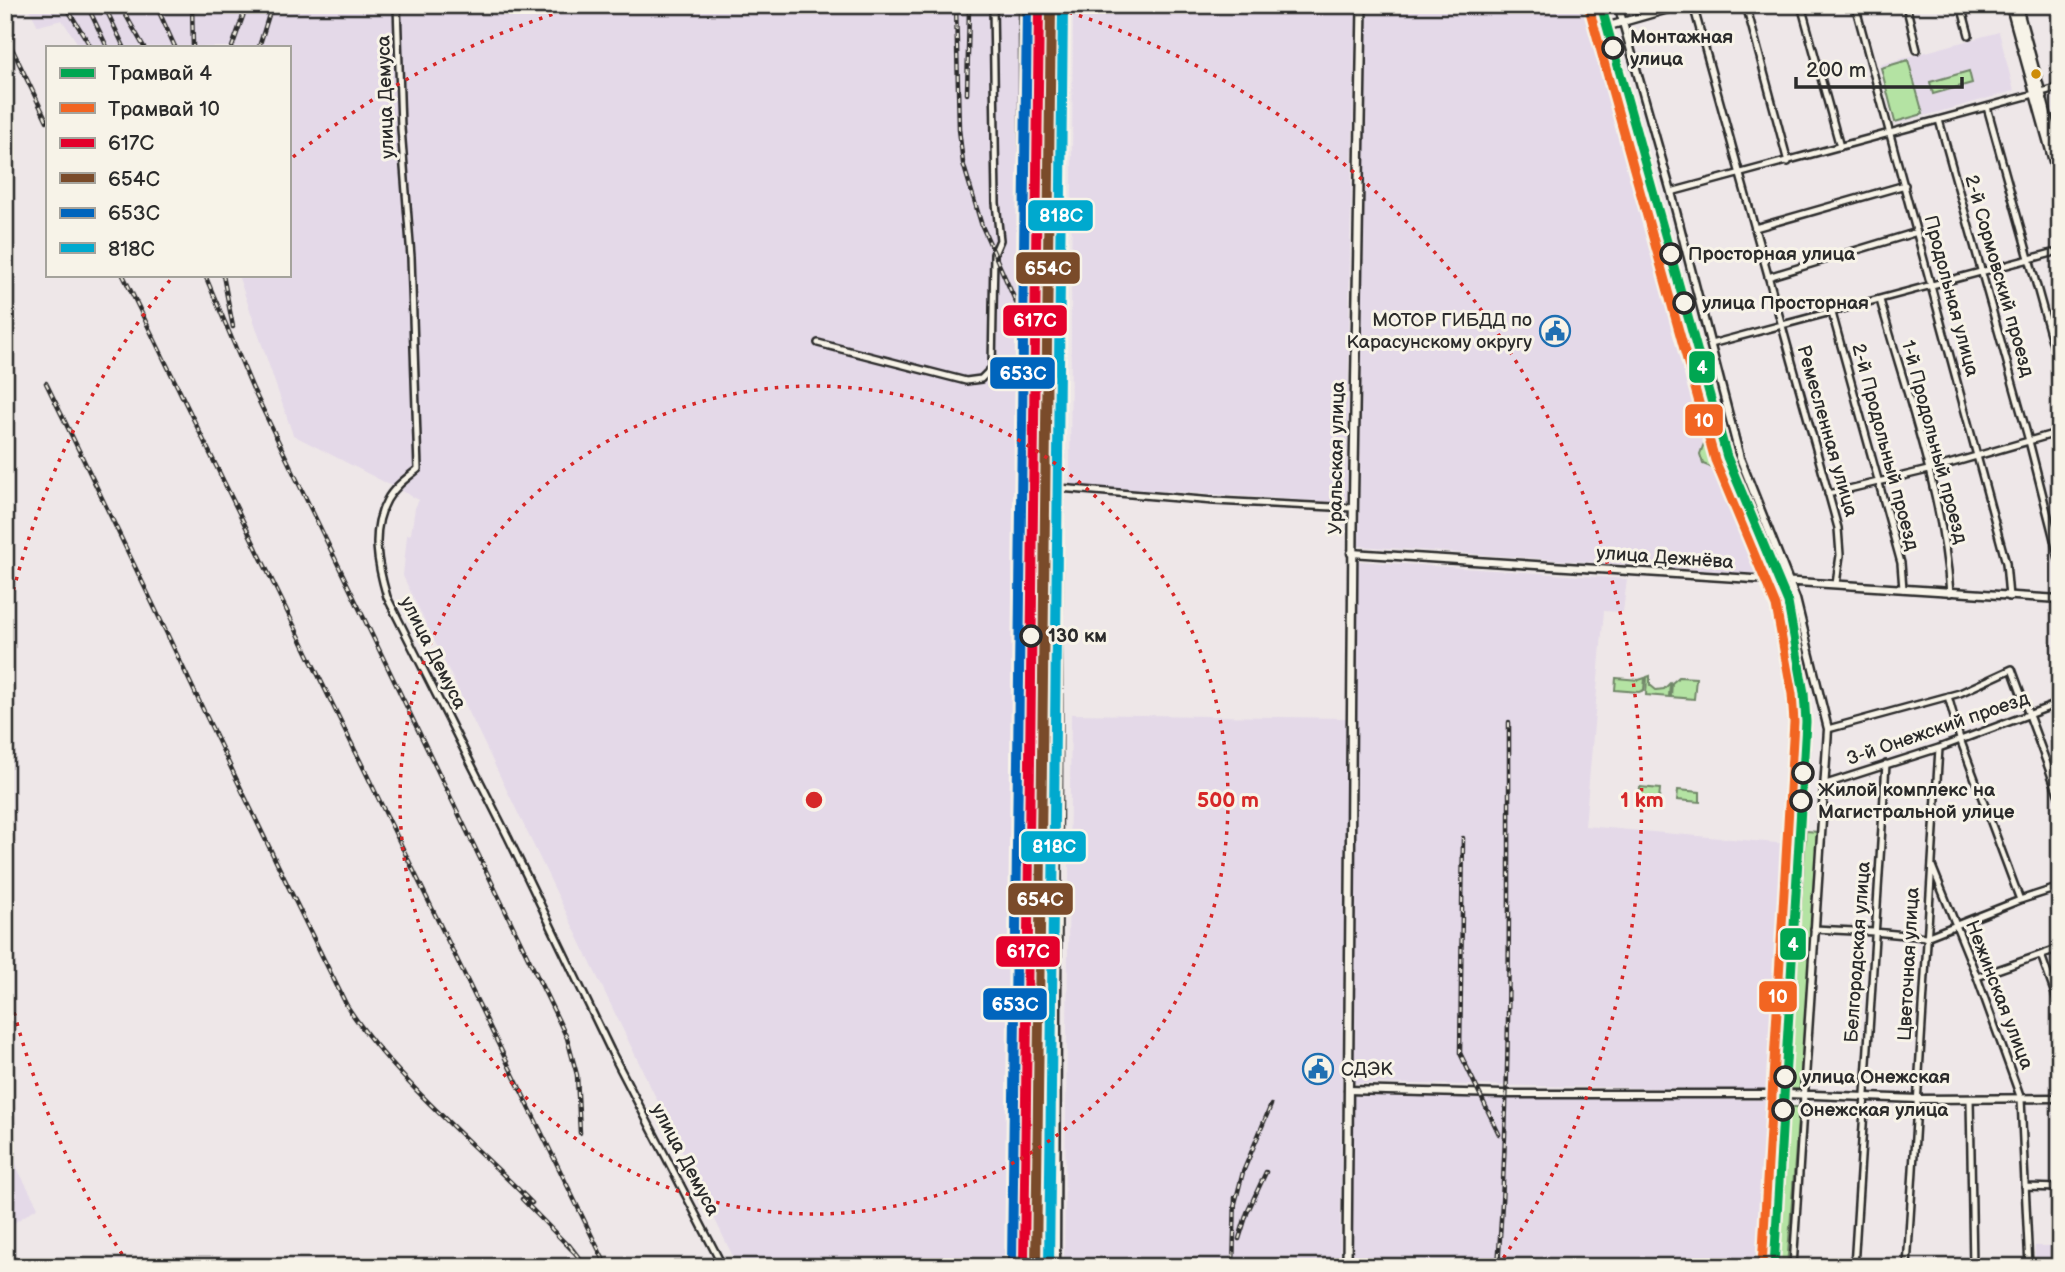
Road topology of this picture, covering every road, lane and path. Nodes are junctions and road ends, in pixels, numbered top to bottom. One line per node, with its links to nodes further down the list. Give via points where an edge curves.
1 (397, 5): 91 (street, улица Демуса, via 418,469 387,500 377,534 377,564 387,597)
2 (993, 5): 42 (street, via 1000,240 995,254 992,368 981,379 966,381)
3 (1065, 5): 50 (street)
4 (1361, 5): 52 (main road, Уральская улица)
5 (1588, 5): 17 (street)
6 (1618, 5): 16 (street)
7 (1682, 5): 16 (street)
8 (1693, 5): 28 (street, Ремесленная улица)
9 (1746, 5): 26 (street)
10 (1801, 5): 25 (street)
11 (1855, 5): 24 (street, Продольная улица)
12 (1906, 5): 19 (street)
13 (1961, 5): 18 (street)
14 (2010, 5): 21 (main road)
15 (2017, 5): 21 (main road)
16 (1623, 22): 17 (street); 31 (street)
17 (1595, 30): 55 (street, via 1700,402 1762,562)
18 (1969, 35)
19 (1917, 50)
20 (2060, 87): 21 (street)
21 (2038, 94): 22 (street); 27 (main road); 30 (main road)
22 (1987, 107): 23 (street); 35 (street)
23 (1939, 120): 24 (street); 36 (street, 2-й Сормовский проезд)
24 (1890, 133): 25 (street); 29 (street, Продольная улица)
25 (1840, 147): 26 (street)
26 (1788, 162): 28 (street)
27 (2060, 163)
28 (1740, 174): 31 (street); 32 (street, Ремесленная улица)
29 (1905, 185): 32 (street); 33 (street, Продольная улица)
30 (2060, 185)
31 (1671, 192): 43 (street)
32 (1755, 228): 37 (street, Ремесленная улица)
33 (1917, 232): 37 (street); 38 (street, Продольная улица)
34 (2052, 253): 35 (street)
35 (2029, 260): 36 (street); 44 (street)
36 (1981, 271): 38 (street); 46 (street, 2-й Сормовский проезд)
37 (1768, 277): 41 (street, Ремесленная улица)
38 (1931, 284): 39 (street); 47 (street, Продольная улица)
39 (1880, 300): 40 (street); 48 (street, 1-й Продольный проезд)
40 (1832, 313): 41 (street); 49 (street, 2-й Продольный проезд)
41 (1781, 327): 43 (street); 51 (street, Ремесленная улица)
42 (818, 343)
43 (1711, 344): 56 (street, via 1740,458)
44 (2060, 370)
45 (2060, 432): 46 (street)
46 (2029, 441): 47 (street); 54 (street, 2-й Сормовский проезд)
47 (1978, 456): 48 (street); 60 (street, Продольная улица, via 2006,563)
48 (1928, 470): 49 (street); 59 (street, 1-й Продольный проезд, via 1947,548)
49 (1879, 481): 51 (street); 58 (street, 2-й Продольный проезд, via 1901,563)
50 (1059, 488): 52 (street); 92 (street)
51 (1828, 494): 57 (street, Ремесленная улица, via 1840,543)
52 (1353, 508): 53 (main road, Уральская улица)
53 (1352, 553): 55 (street, улица Дежнёва); 82 (main road, Уральская улица)
54 (2060, 563)
55 (1763, 580): 56 (street, улица Дежнёва)
56 (1788, 581): 57 (street, улица Дежнёва); 65 (street, via 1803,622)
57 (1836, 584): 58 (street, улица Дежнёва)
58 (1902, 589): 59 (street, улица Дежнёва)
59 (1950, 593): 60 (street, улица Дежнёва)
60 (2009, 597): 61 (street, улица Дежнёва)
61 (2060, 599)
62 (1948, 696): 64 (street, via 2012,669); 65 (street); 66 (street)
63 (2060, 703): 64 (street, 3-й Онежский проезд)
64 (2029, 714): 66 (street, 3-й Онежский проезд); 70 (street)
65 (1828, 729): 69 (street)
66 (1961, 739): 67 (street, 3-й Онежский проезд); 73 (street)
67 (1939, 748): 68 (street, 3-й Онежский проезд); 71 (street, Цветочная улица)
68 (1886, 764): 69 (street, 3-й Онежский проезд); 76 (street, Белгородская улица)
69 (1826, 784): 75 (street)
70 (2060, 799)
71 (1931, 863): 74 (street, Нежинская улица); 77 (street, Цветочная улица)
72 (2060, 887): 73 (street)
73 (2020, 900): 74 (street)
74 (1956, 926): 77 (street); 80 (street, Нежинская улица)
75 (1814, 929): 76 (street); 83 (street)
76 (1874, 932): 77 (street); 84 (street, Белгородская улица)
77 (1926, 937): 86 (street, Цветочная улица)
78 (2060, 948): 79 (street)
79 (2041, 955): 80 (street); 81 (street)
80 (1977, 977): 88 (street, Нежинская улица)
81 (2060, 1008)
82 (1349, 1090): 83 (street); 93 (main road, Уральская улица)
83 (1804, 1094): 84 (street); 94 (street)
84 (1865, 1096): 86 (street); 95 (street, Белгородская улица)
85 (2060, 1098): 88 (street)
86 (1919, 1099): 87 (street); 96 (street, Цветочная улица)
87 (1970, 1099): 88 (street); 97 (street)
88 (2021, 1099): 89 (street, Нежинская улица)
89 (2025, 1188): 90 (street); 98 (street, Нежинская улица)
90 (2060, 1188)
91 (723, 1267)
92 (1056, 1267)
93 (1346, 1267)
94 (1793, 1267)
95 (1854, 1267)
96 (1907, 1267)
97 (1973, 1267)
98 (2029, 1267)

